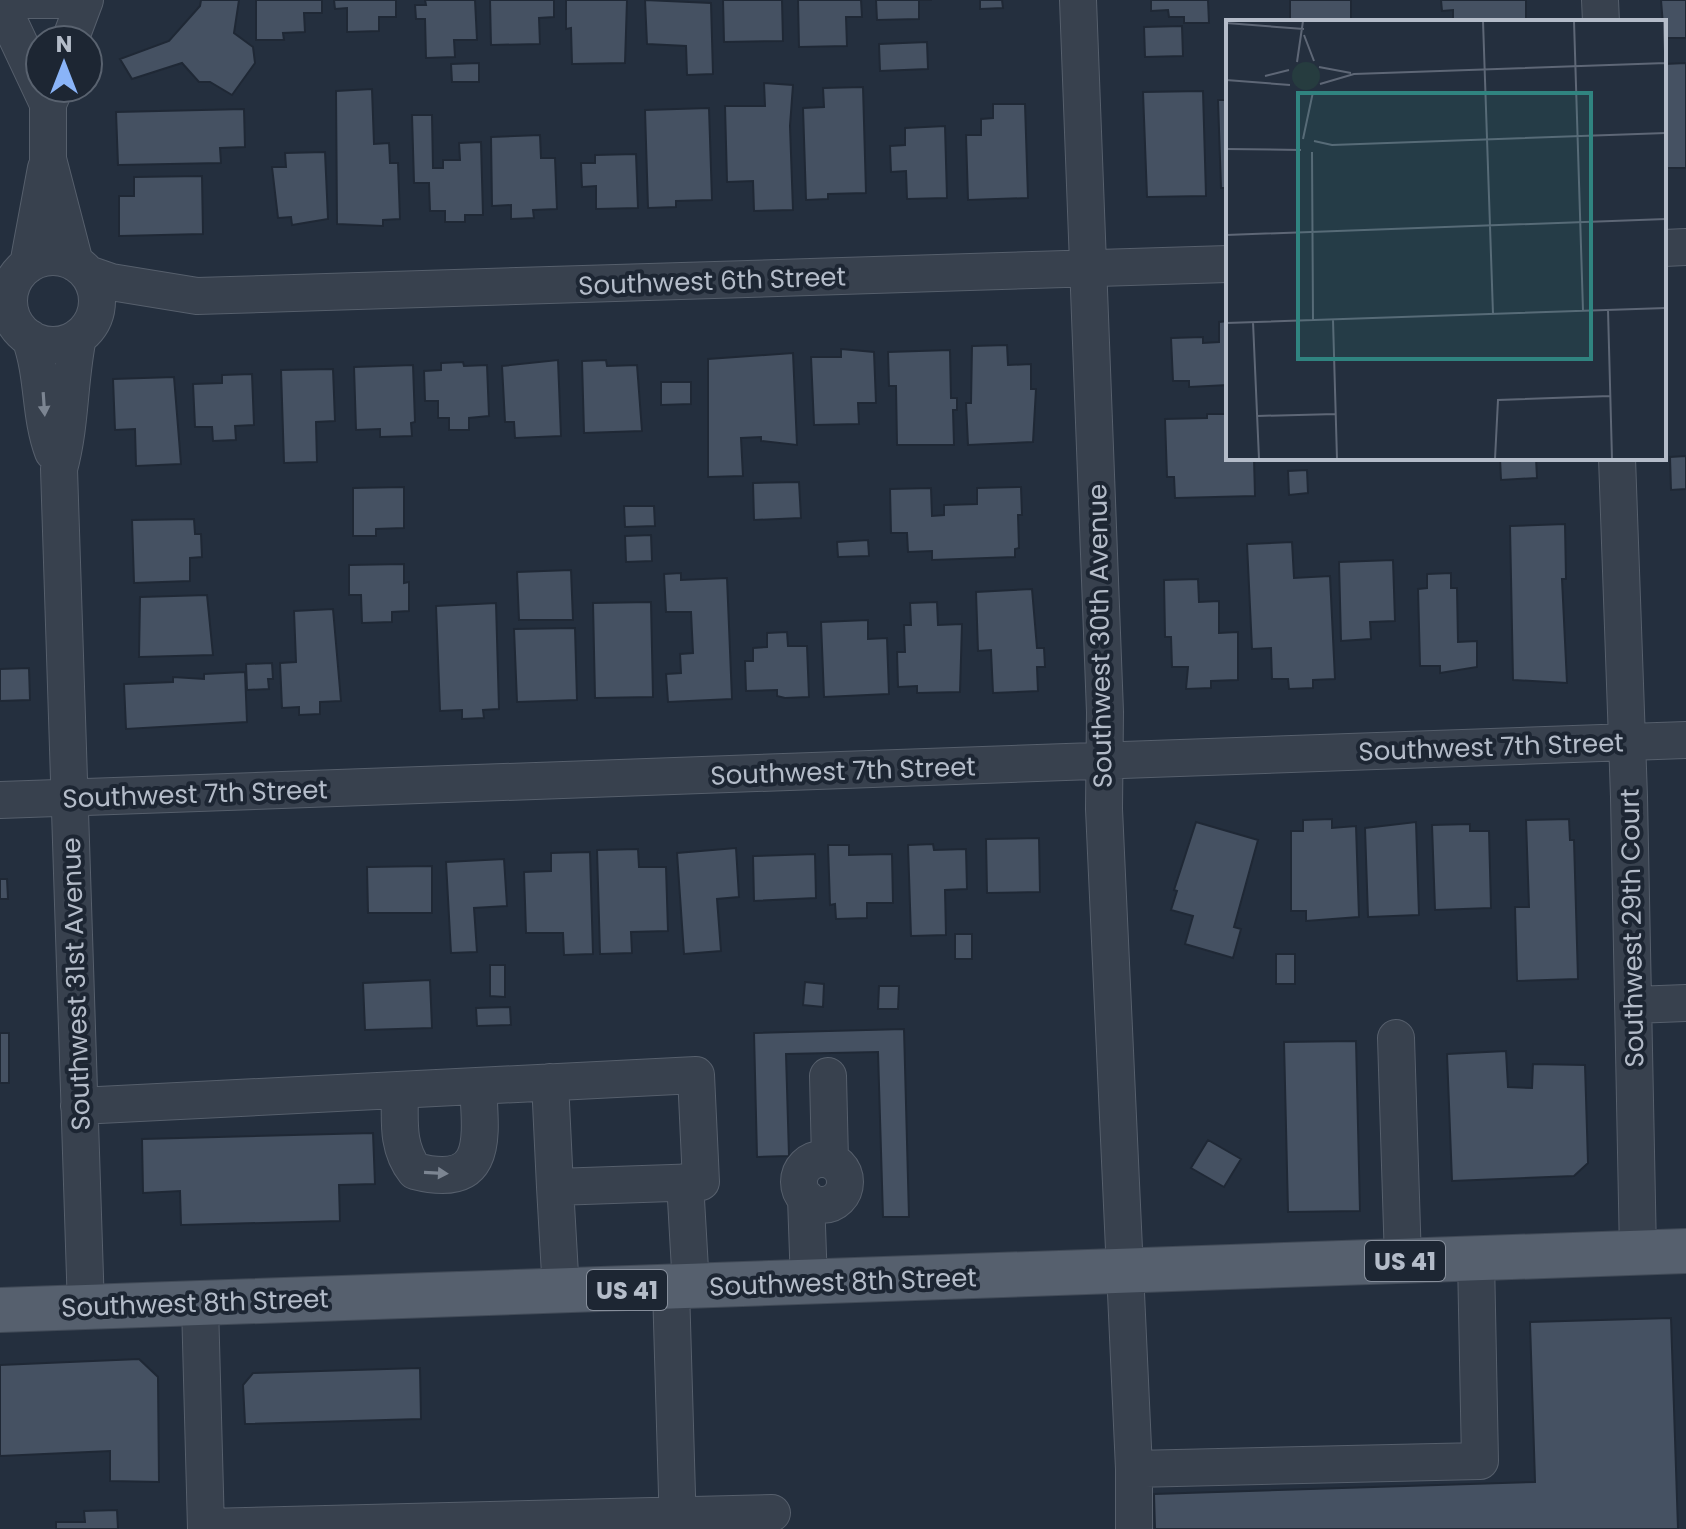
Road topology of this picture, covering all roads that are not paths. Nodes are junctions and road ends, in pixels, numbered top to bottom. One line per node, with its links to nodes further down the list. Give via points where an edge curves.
1 (23, 0): 2 (street)
2 (57, 0)
3 (85, 0): 8 (street)
4 (1078, 0): 16 (street, Southwest 30th Avenue)
5 (1600, 0): 7 (street)
6 (0, 2): 9 (street)
7 (1601, 20)
8 (76, 24)
9 (24, 46)
10 (51, 104): 11 (street)
11 (48, 159): 15 (street); 17 (street)
12 (1686, 247): 13 (street)
13 (1666, 248)
14 (1226, 264): 16 (street, Southwest 6th Street)
15 (82, 269): 17 (street, via 51,257); 18 (street, Southwest 6th Street, via 111,282); 20 (street, via 97,298)
16 (1089, 269): 18 (street, Southwest 6th Street); 25 (street, Southwest 30th Avenue)
17 (14, 276): 19 (street, via 9,302)
18 (197, 296): 20 (street, Southwest 6th Street, via 112,315)
19 (16, 328): 20 (street, via 54,345); 22 (street, Southwest 31st Avenue, one-way to 22, via 42,377 46,432)
20 (85, 330): 22 (street, Southwest 31st Avenue, via 70,378 69,431)
21 (1617, 460): 24 (street, Southwest 29th Court)
22 (59, 469): 26 (street, Southwest 31st Avenue)
23 (1686, 740): 24 (street, Southwest 7th Street)
24 (1628, 742): 25 (street, Southwest 7th Street); 29 (street, Southwest 29th Court)
25 (1105, 762): 26 (street, Southwest 7th Street); 42 (street, Southwest 30th Avenue)
26 (70, 798): 27 (street, Southwest 7th Street); 35 (street, Southwest 31st Avenue)
27 (0, 800)
28 (1686, 1003): 29 (street)
29 (1634, 1005): 39 (street, Southwest 29th Court)
30 (1396, 1038): 41 (street)
31 (828, 1076): 43 (street, via 830,1160 845,1176 839,1197 819,1204 806,1198)
32 (550, 1082): 33 (street); 36 (street, via 696,1075 701,1182); 37 (street)
33 (478, 1086): 34 (street); 34 (street, one-way to 33, via 401,1137 408,1162 415,1171 447,1175 476,1161)
34 (400, 1090): 35 (street)
35 (79, 1106): 47 (street, Southwest 31st Avenue)
36 (685, 1182): 37 (street); 44 (street)
37 (555, 1187): 45 (street)
38 (1686, 1251): 39 (main road, Southwest 8th Street / US 41)
39 (1638, 1253): 40 (main road, Southwest 8th Street / US 41)
40 (1476, 1259): 41 (main road, Southwest 8th Street / US 41); 49 (street, via 1480,1461)
41 (1403, 1261): 42 (main road, Southwest 8th Street / US 41)
42 (1124, 1272): 43 (main road, Southwest 8th Street / US 41); 49 (street, Southwest 30th Avenue)
43 (809, 1283): 44 (main road, Southwest 8th Street / US 41)
44 (681, 1287): 45 (main road, Southwest 8th Street / US 41); 51 (street)
45 (561, 1292): 46 (main road, Southwest 8th Street / US 41)
46 (200, 1305): 47 (main road, Southwest 8th Street / US 41); 52 (street)
47 (86, 1308): 48 (main road, Southwest 8th Street / US 41)
48 (0, 1310)
49 (1134, 1469): 53 (street, Southwest 30th Avenue)
50 (772, 1513): 51 (street)
51 (677, 1522): 52 (street)
52 (206, 1528)
53 (1134, 1529)

